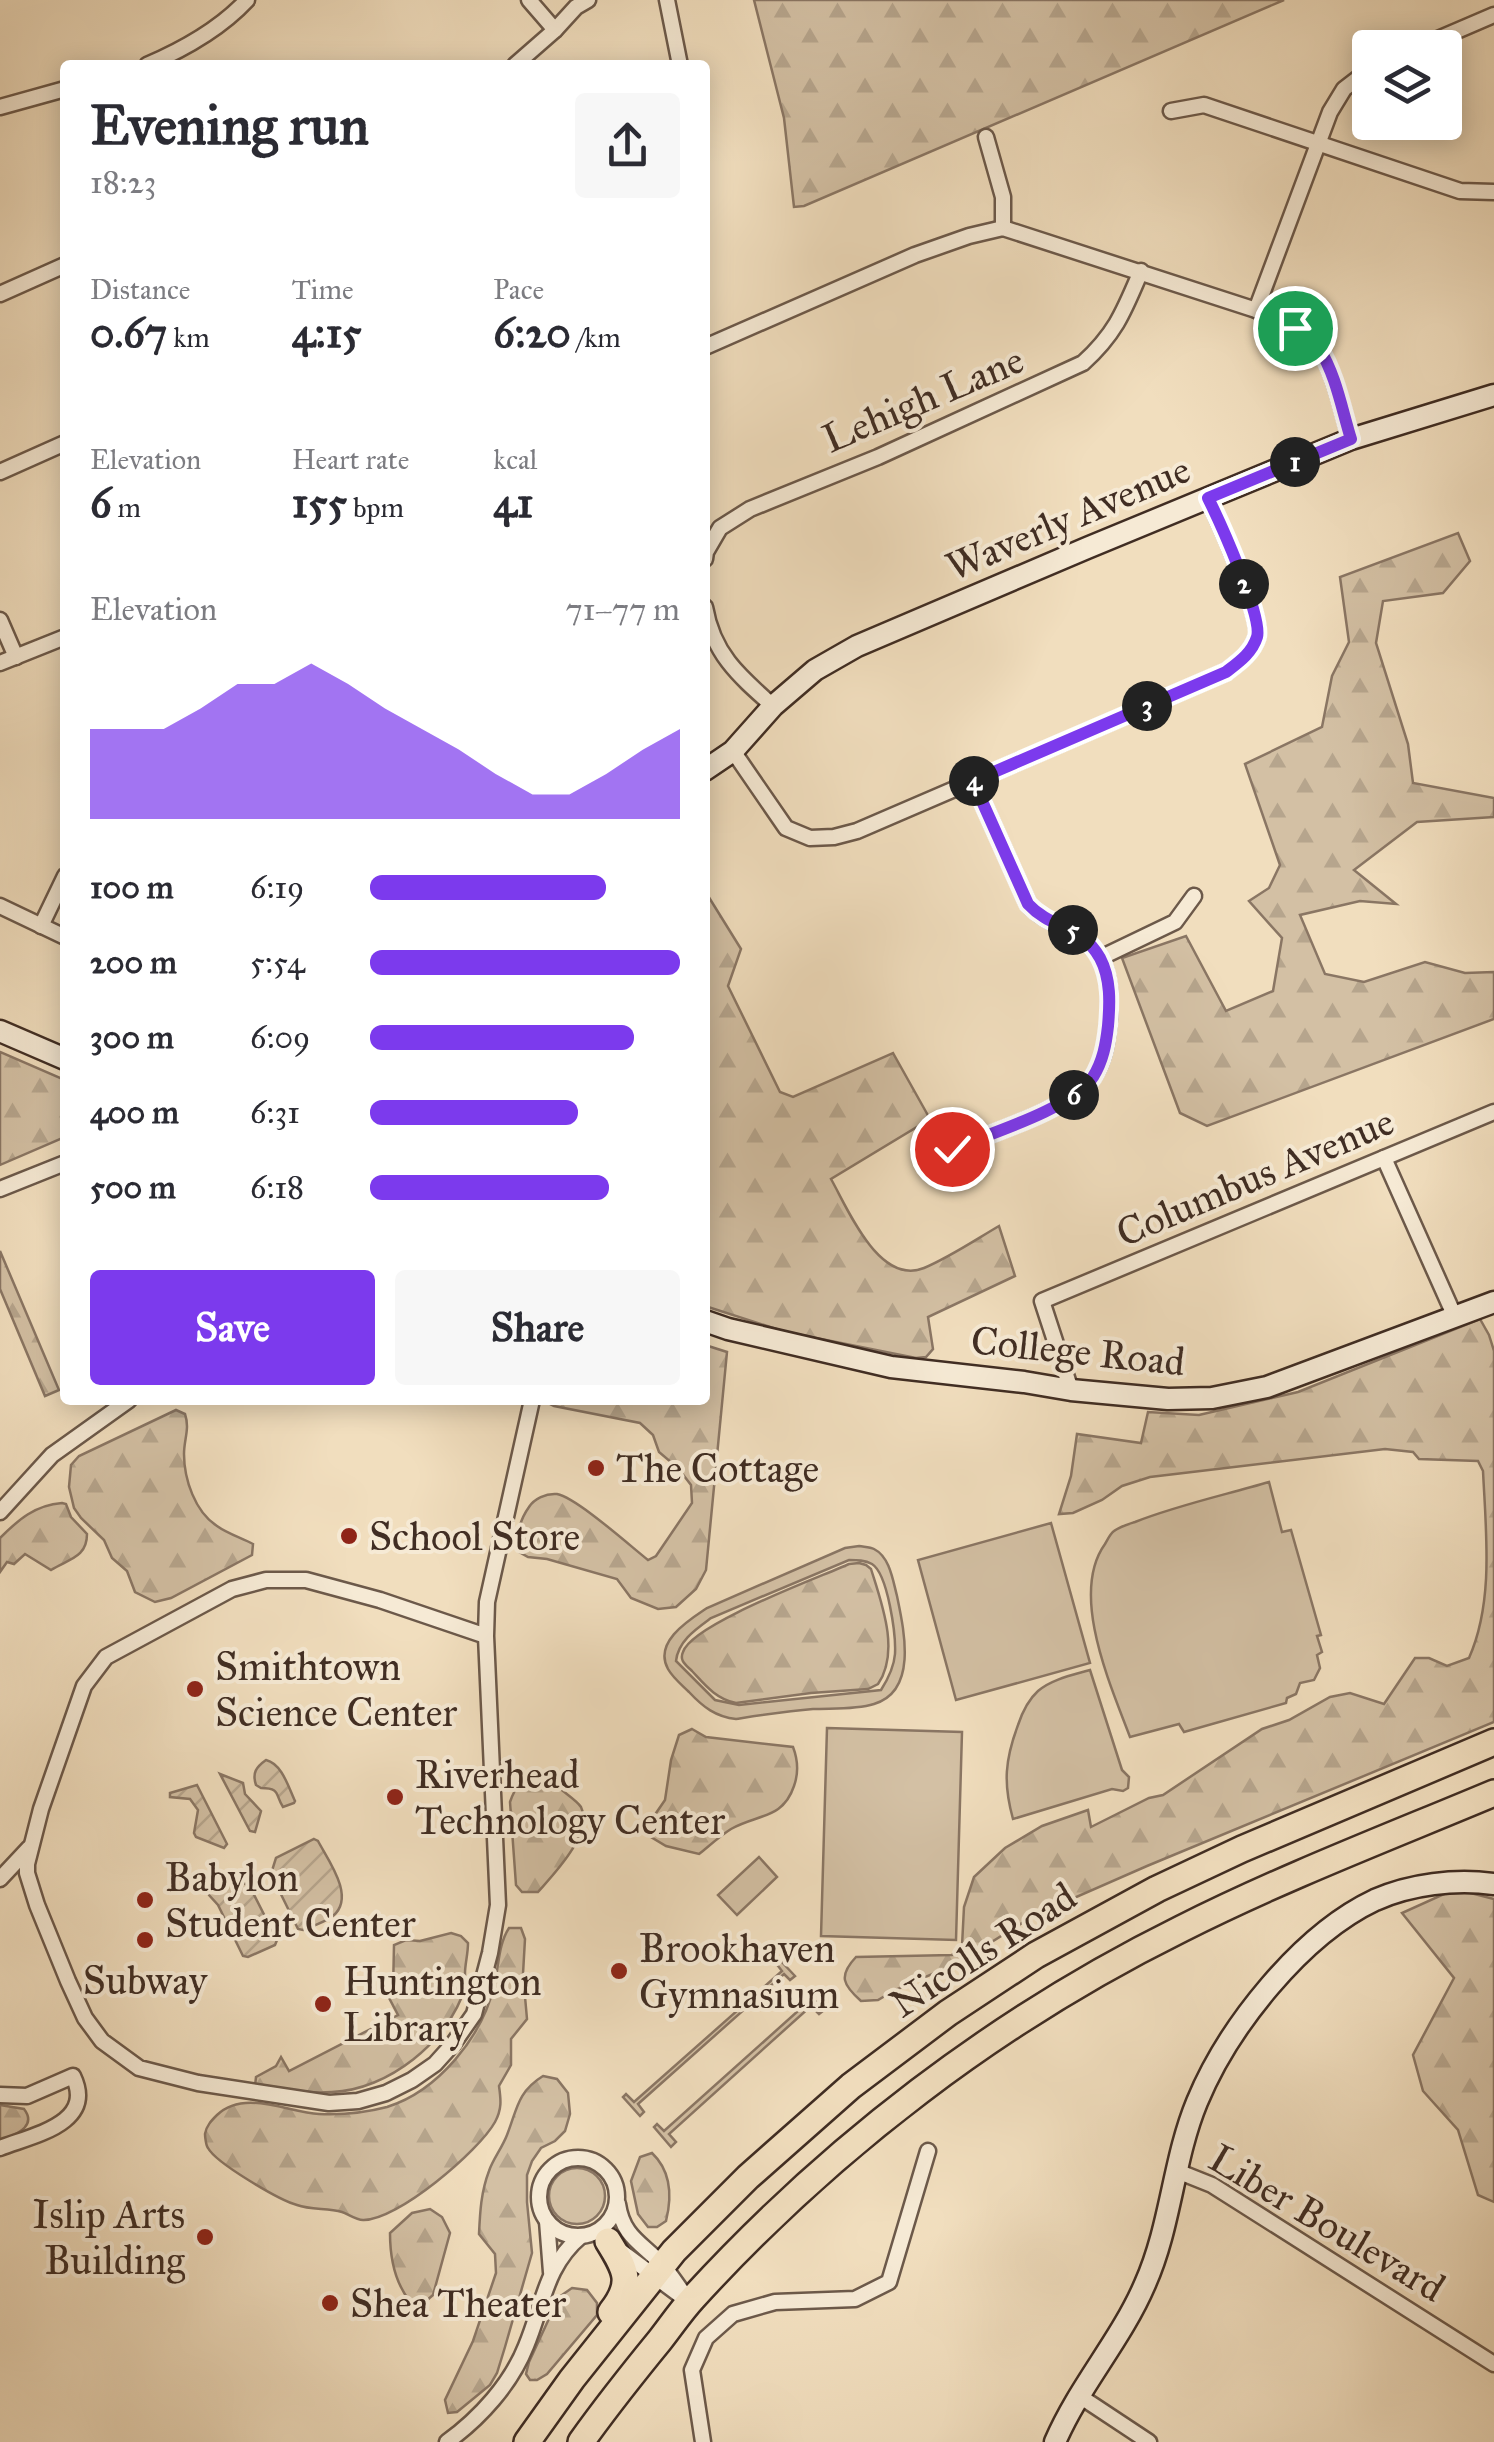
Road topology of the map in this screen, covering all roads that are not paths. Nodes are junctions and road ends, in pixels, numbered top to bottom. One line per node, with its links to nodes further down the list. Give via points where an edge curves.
1 (247, 0): 8 (street)
2 (529, 0): 6 (street)
3 (588, 0): 6 (street)
4 (667, 0): 10 (street)
5 (1494, 14): 7 (street)
6 (555, 30): 9 (street)
7 (1457, 30)
8 (157, 60)
9 (520, 60)
10 (679, 60)
11 (1352, 83): 16 (street)
12 (60, 90): 13 (street)
13 (0, 107)
14 (1171, 111): 16 (street, via 1204,106)
15 (986, 137): 18 (street, via 1003,197)
16 (1318, 143): 17 (street, via 1460,191); 22 (street)
17 (1494, 192)
18 (1003, 228): 20 (street); 23 (street, via 914,255)
19 (60, 268): 21 (street)
20 (1141, 271): 22 (street); 29 (street, Lehigh Lane, via 1119,322 1084,363 750,509 720,528)
21 (0, 294)
22 (1256, 310): 25 (street, via 1319,348)
23 (710, 345)
24 (1494, 395): 25 (street, Waverly Avenue)
25 (1351, 439): 28 (street, Waverly Avenue)
26 (60, 445): 27 (street)
27 (0, 472)
28 (1208, 498): 35 (street, Waverly Avenue, via 856,646); 38 (street, via 1257,618 1249,653 1226,672)
29 (710, 545)
30 (0, 620): 33 (street)
31 (710, 625): 35 (street, via 717,648)
32 (60, 639): 33 (street)
33 (16, 656): 34 (street)
34 (0, 663)
35 (773, 706): 36 (street, Waverly Avenue)
36 (733, 751): 37 (street, Waverly Avenue); 38 (street, via 786,828 810,838 857,830)
37 (710, 767)
38 (973, 781): 44 (street, via 1028,904 1078,932)
39 (60, 886): 42 (street)
40 (1194, 896): 44 (street, via 1175,922)
41 (0, 906): 42 (street)
42 (41, 926): 43 (street)
43 (60, 934)
44 (1100, 958): 48 (street, via 1110,1005 1093,1077 1063,1103)
45 (0, 1031): 46 (street)
46 (60, 1057)
47 (1494, 1112): 49 (street, Columbus Avenue)
48 (952, 1149)
49 (1384, 1158): 53 (street); 55 (street, Columbus Avenue, via 1042,1301)
50 (60, 1165): 51 (street)
51 (0, 1189)
52 (1494, 1302): 53 (street, College Road)
53 (1455, 1317): 55 (street, College Road, via 1268,1387 1212,1398)
54 (710, 1323): 55 (street, College Road, via 891,1367)
55 (1071, 1390)
56 (122, 1405): 58 (street, via 52,1455)
57 (531, 1405): 59 (street, via 486,1602)
58 (0, 1512)
59 (486, 1636): 62 (street, via 306,1580 232,1589 107,1656 95,1670); 62 (street, via 498,1904 490,1953 474,2014 453,2044 435,2064 386,2093 328,2103 139,2068 102,2041 85,2018 37,1906 27,1874)
60 (1494, 1742): 73 (highway, Nicolls Road, via 1200,1868 1036,1955 850,2086 748,2177)
61 (1494, 1792): 74 (highway, Nicolls Road, via 1182,1928 1022,2019 864,2134)
62 (30, 1848): 63 (street)
63 (0, 1879)
64 (1494, 1884): 68 (street, via 1392,1893 1314,1942 1223,2051 1197,2102)
65 (0, 2095): 66 (street, via 27,2096 73,2076 78,2086 71,2116)
66 (0, 2148)
67 (928, 2151): 80 (street, via 889,2282 855,2299 775,2302 733,2314 706,2338 692,2370)
68 (1177, 2172): 75 (street, Liber Boulevard, via 1212,2184); 76 (street, via 1144,2288)
69 (617, 2201): 70 (street, via 613,2179 597,2162 574,2158 552,2167 540,2187); 71 (street); 73 (street, via 625,2229)
70 (546, 2220): 71 (street, via 564,2234); 72 (street)
71 (592, 2238): 72 (street, via 570,2245); 73 (street); 78 (highway, via 623,2266 625,2292 550,2390)
72 (551, 2272): 77 (street, via 514,2372)
73 (658, 2272): 74 (street); 78 (highway, Nicolls Road)
74 (690, 2302): 79 (highway, Nicolls Road)
75 (1494, 2364)
76 (1078, 2395): 81 (street); 82 (street)
77 (447, 2442)
78 (525, 2442)
79 (581, 2442)
80 (703, 2442)
81 (1055, 2442)
82 (1149, 2442)

